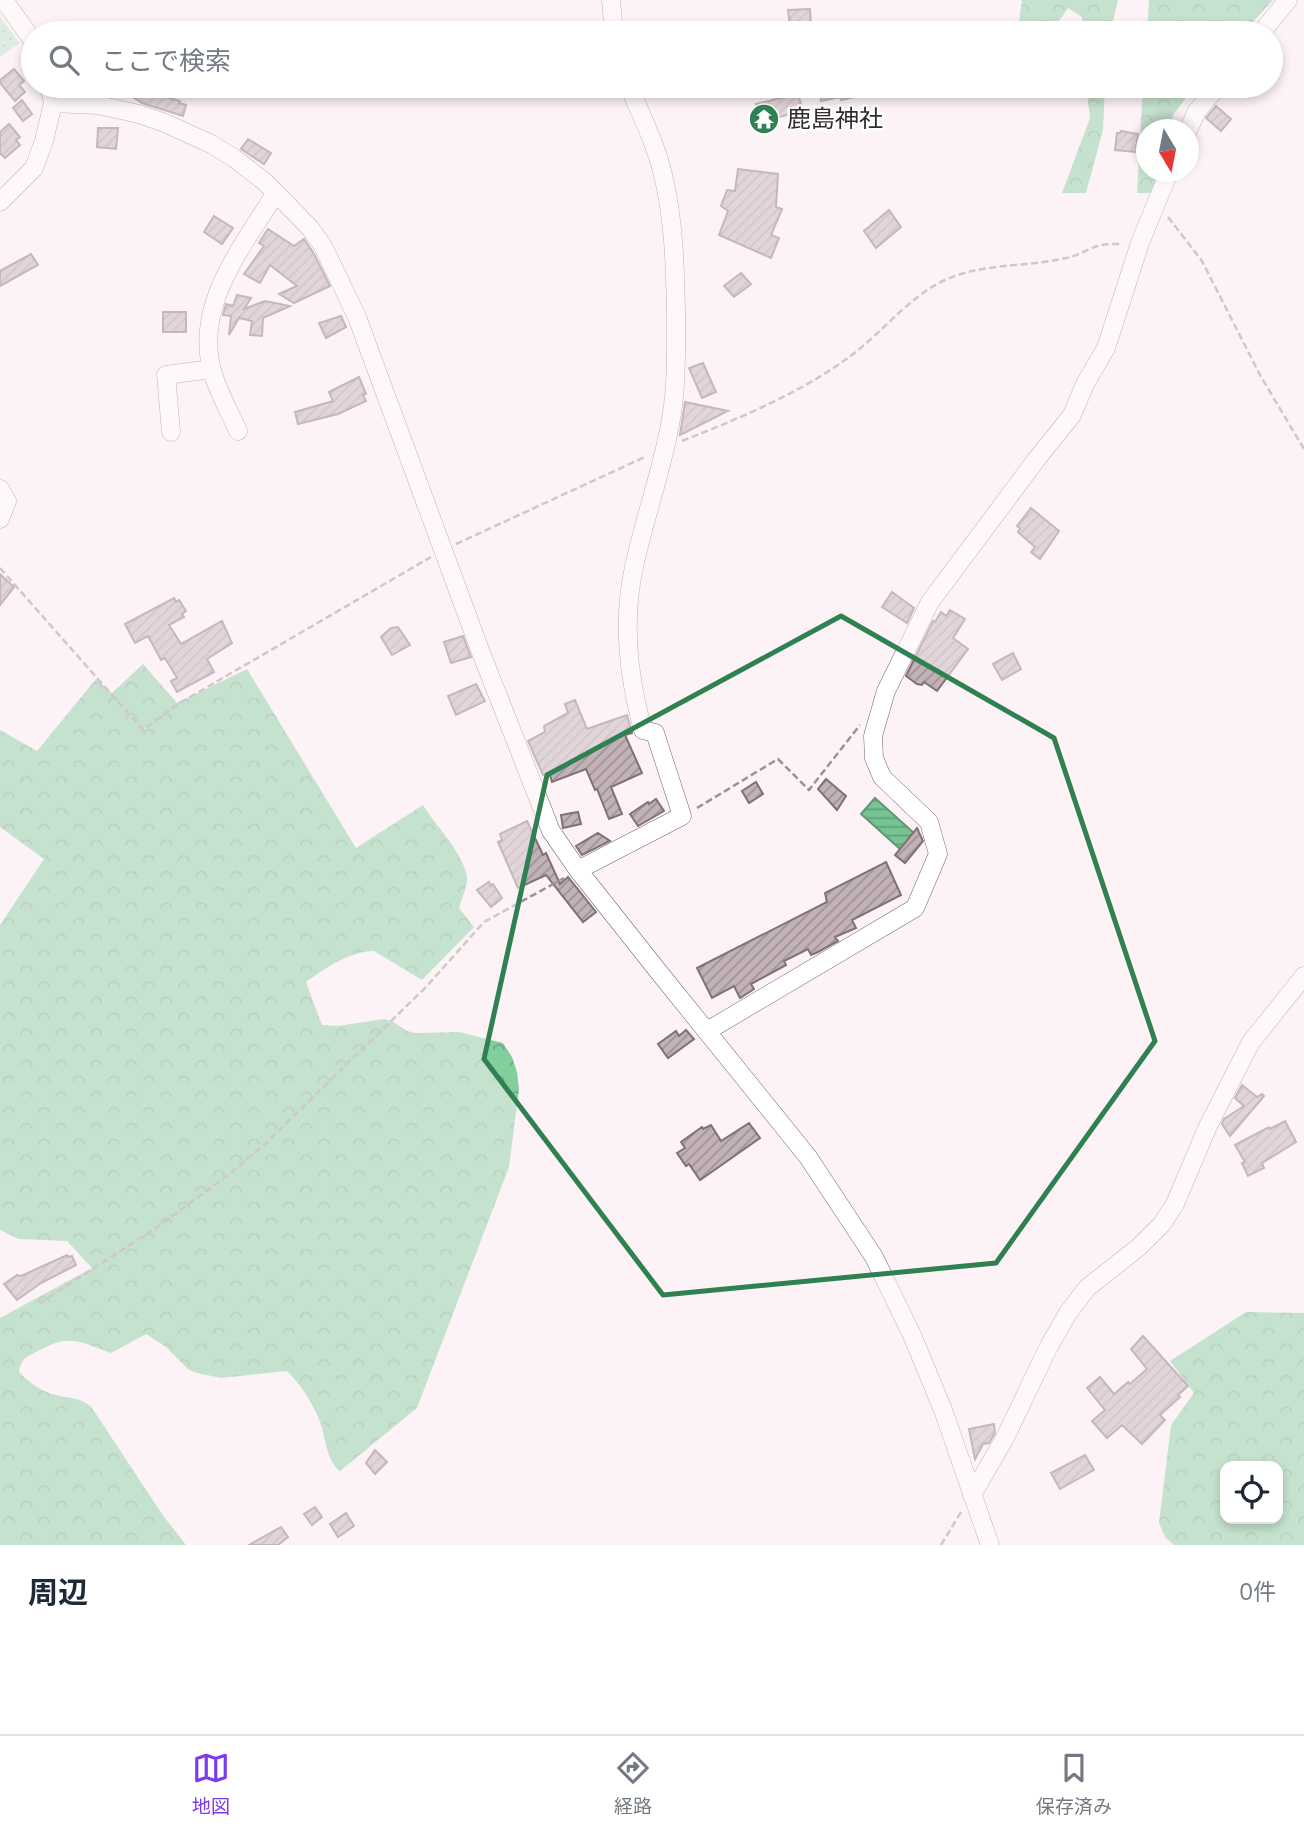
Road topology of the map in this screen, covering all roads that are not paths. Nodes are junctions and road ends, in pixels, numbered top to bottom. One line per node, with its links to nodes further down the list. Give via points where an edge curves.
1 (4, 0): 6 (street)
2 (611, 0): 4 (street)
3 (1288, 0): 5 (street)
4 (613, 21)
5 (1271, 21)
6 (21, 24)
7 (50, 98): 14 (street, via 44,141 34,168)
8 (68, 98): 13 (street, via 165,123 211,144)
9 (634, 98): 20 (street, via 663,176 675,259 676,377 665,448 634,569 628,648 642,730 655,733 682,816)
10 (1208, 98): 11 (street)
11 (1194, 119)
12 (1165, 182): 22 (street, via 1105,348 1072,415 930,602 887,691 873,736 874,758 882,777 929,822 938,854 915,908)
13 (275, 194): 15 (street, via 214,300 209,323); 20 (street, via 310,228 343,285 540,805 551,831)
14 (0, 202)
15 (212, 369): 16 (street); 17 (street, via 166,375)
16 (238, 431)
17 (171, 432)
18 (0, 489): 19 (street, via 7,500)
19 (0, 519)
20 (578, 870): 22 (street)
21 (1304, 976): 23 (street, via 1251,1042 1162,1224 1087,1288 1068,1313)
22 (707, 1031): 23 (street, via 808,1157 874,1257 943,1410)
23 (972, 1495): 24 (street)
24 (990, 1545)

